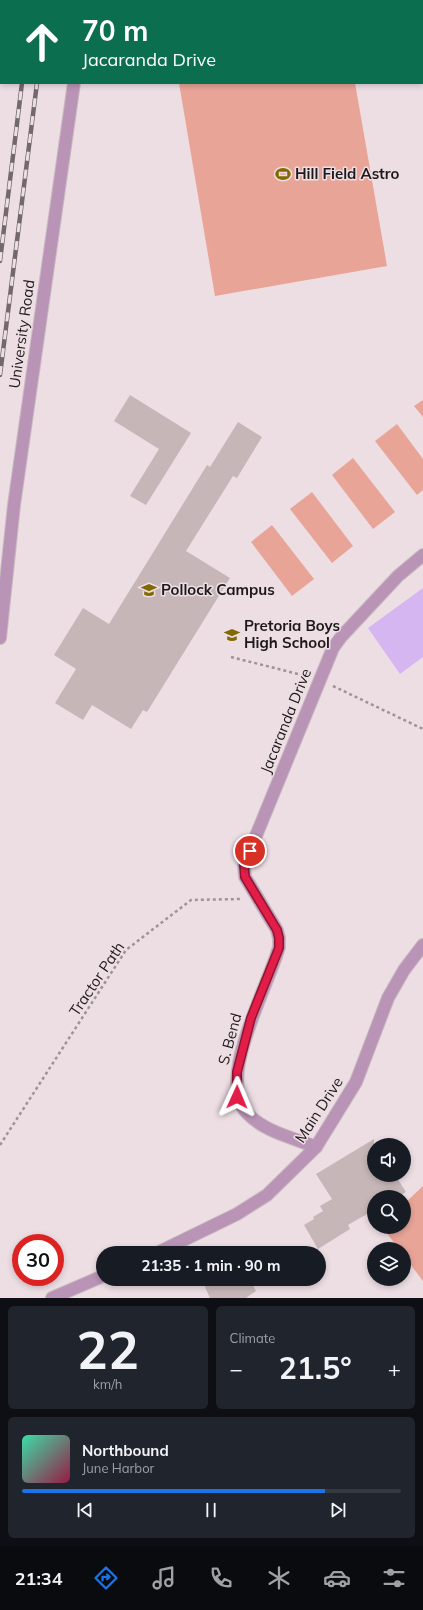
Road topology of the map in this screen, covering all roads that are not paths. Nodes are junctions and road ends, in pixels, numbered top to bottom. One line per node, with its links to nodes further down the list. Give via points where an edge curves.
1 (74, 84): 3 (street, University Road, via 14,505)
2 (423, 555): 4 (street, Jacaranda Drive, via 398,576 340,637 333,648 244,865 245,877)
3 (0, 638)
4 (259, 902): 6 (street, S. Bend, via 277,930 279,948 251,1018 237,1072 237,1097 247,1114 260,1125)
5 (423, 945): 6 (street, Main Drive, via 404,970 388,998 356,1082)
6 (316, 1147): 7 (street, Main Drive, via 267,1195 237,1214)
7 (171, 1246)
8 (96, 1279): 9 (street)
9 (52, 1298)

